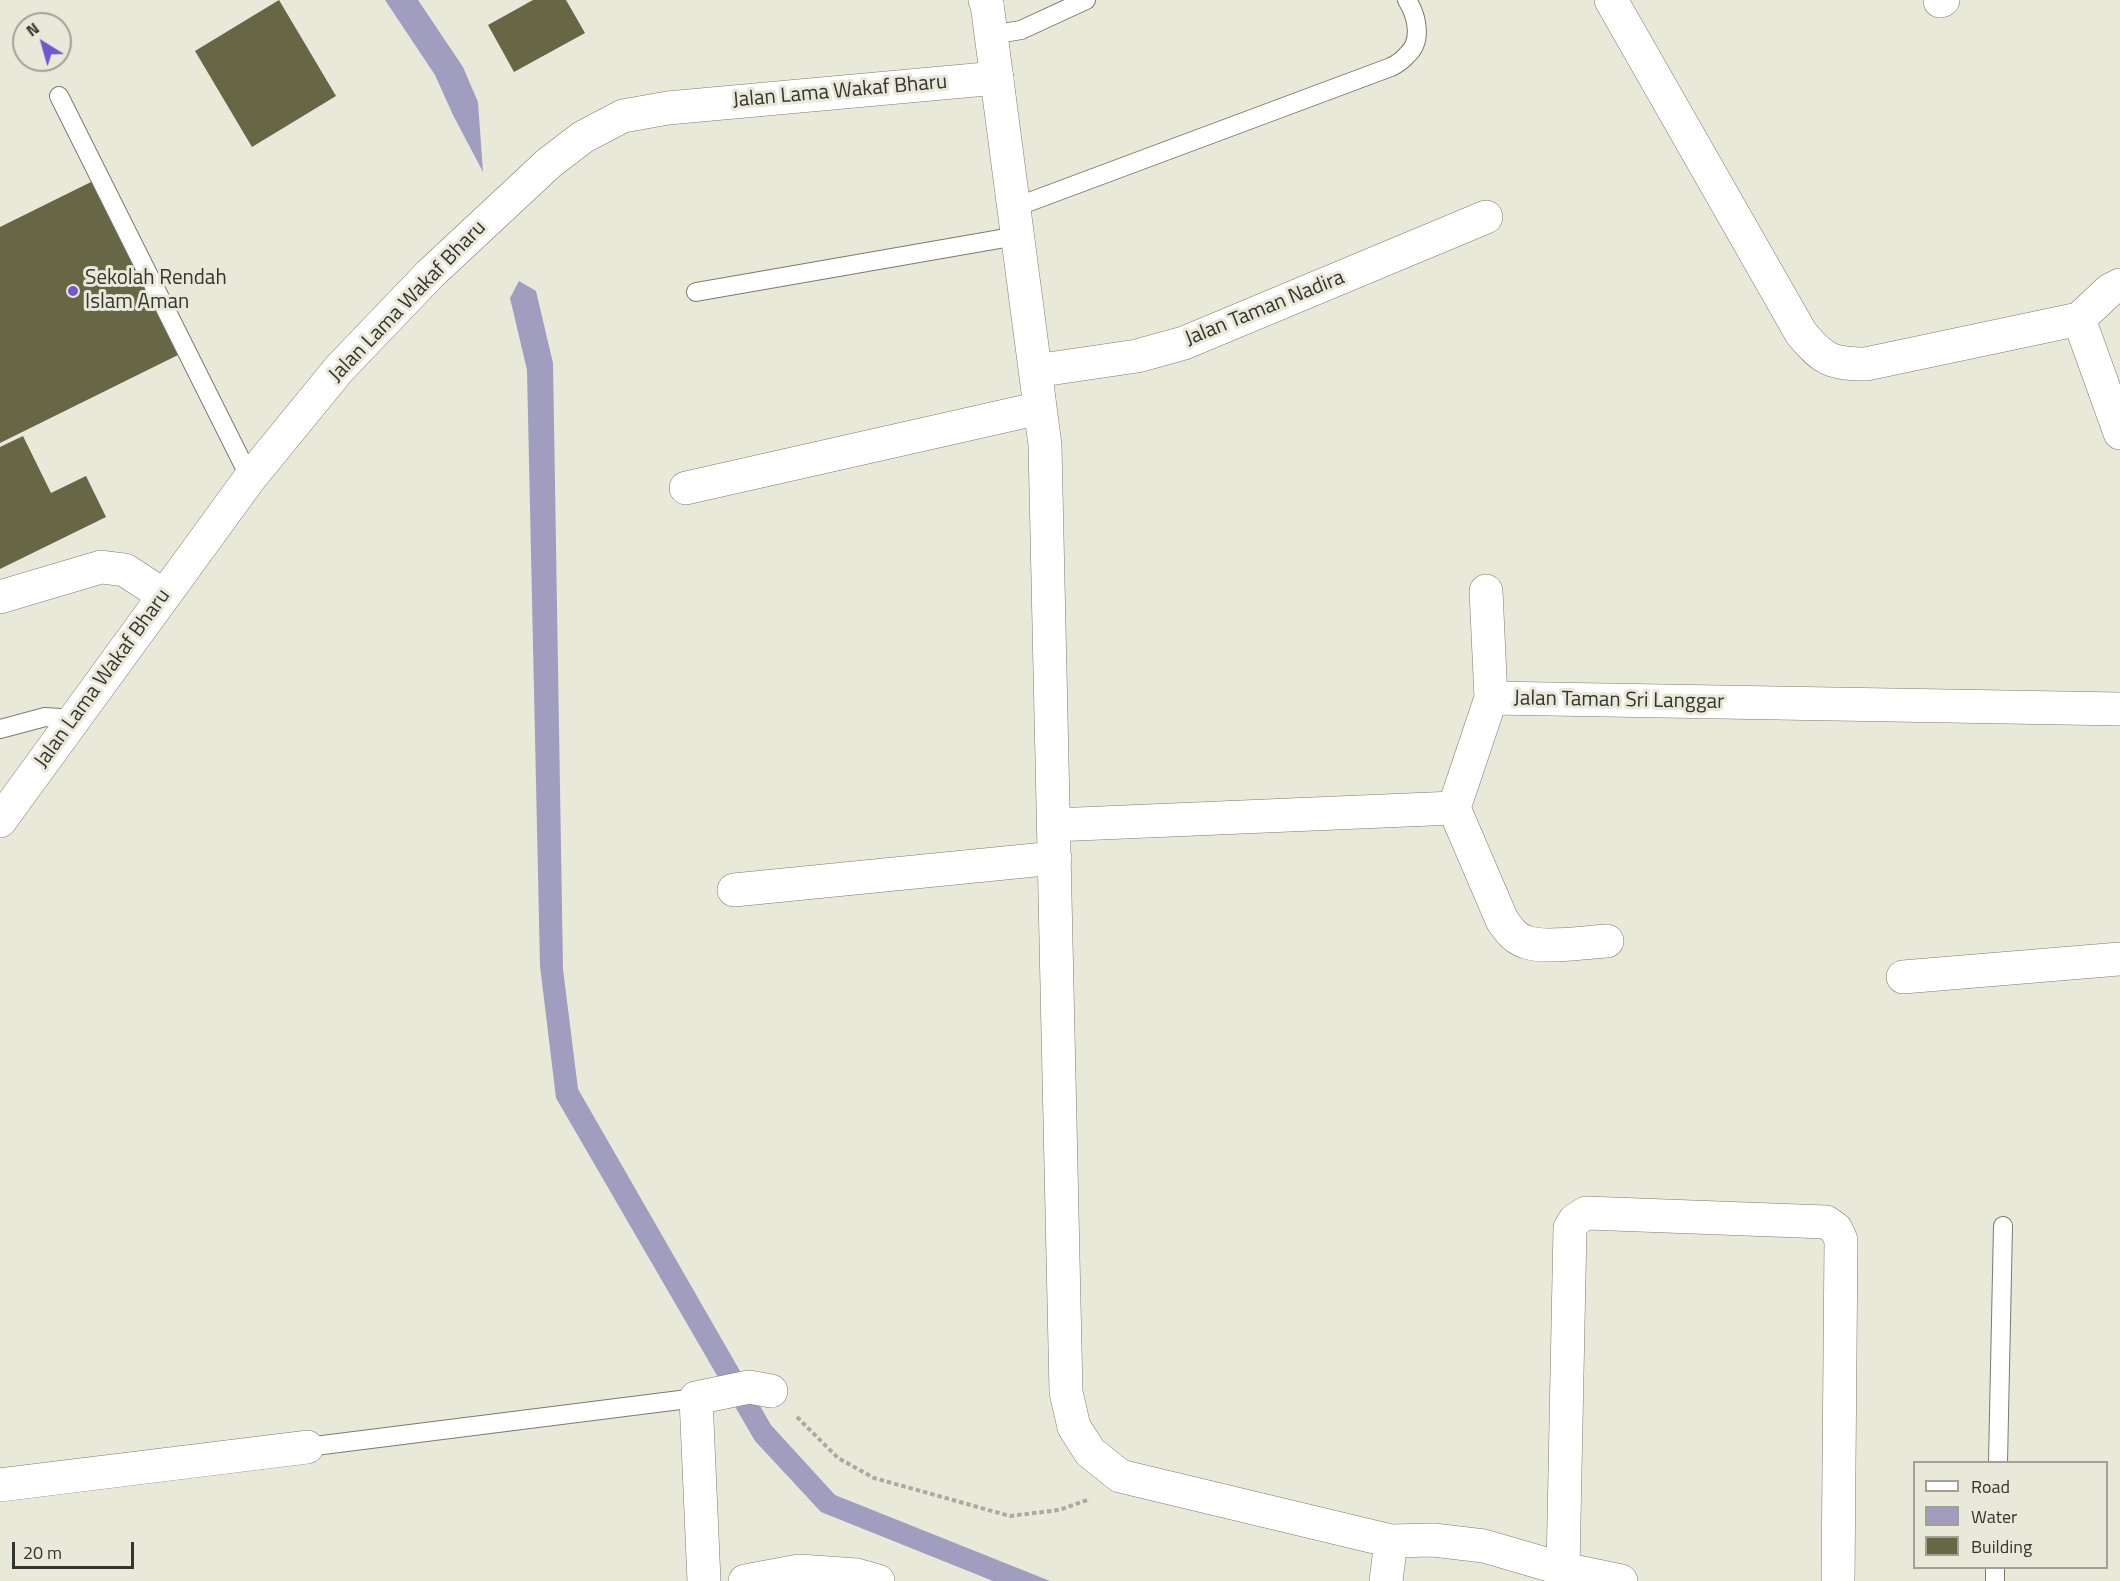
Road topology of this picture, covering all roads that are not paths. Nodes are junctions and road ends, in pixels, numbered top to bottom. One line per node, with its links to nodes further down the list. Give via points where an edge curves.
1 (1086, 0): 4 (lane, via 1021,30)
2 (1407, 0): 8 (lane, via 1418,32 1410,54 1391,68)
3 (1611, 0): 11 (street, via 1801,333 1818,353 1841,364 1866,364)
4 (987, 8): 5 (street)
5 (997, 78): 8 (street); 15 (street, Jalan Lama Wakaf Bharu, via 668,108 623,116 583,137 549,163 412,291 339,369)
6 (59, 96): 15 (lane)
7 (1486, 217): 12 (street, Jalan Taman Nadira, via 1184,343 1137,356)
8 (1015, 222): 10 (lane); 12 (street)
9 (2120, 285): 11 (street)
10 (696, 292)
11 (2079, 319): 14 (street)
12 (1035, 371): 13 (street)
13 (1040, 408): 16 (street); 26 (street, via 1047,481)
14 (2120, 433)
15 (250, 478): 18 (street, Jalan Lama Wakaf Bharu)
16 (686, 488)
17 (1486, 591): 20 (street)
18 (163, 595): 19 (street, via 125,570 101,567); 22 (street, Jalan Lama Wakaf Bharu)
19 (0, 597)
20 (1491, 698): 21 (street, Jalan Taman Sri Langgar); 24 (street, Jalan Taman Sri Langgar)
21 (2120, 709)
22 (75, 719): 23 (lane, via 45,717); 25 (street, Jalan Lama Wakaf Bharu)
23 (0, 729)
24 (1454, 808): 26 (street); 29 (street, via 1511,933 1526,942 1542,944)
25 (0, 821)
26 (1054, 825): 27 (street)
27 (1055, 858): 28 (street); 37 (street, via 1066,1392 1074,1427 1090,1452 1120,1476)
28 (734, 890)
29 (1607, 941)
30 (2120, 959): 31 (street)
31 (1903, 977)
32 (2003, 1226): 35 (lane)
33 (734, 1392): 34 (lane); 39 (street)
34 (307, 1447): 36 (street)
35 (1998, 1461)
36 (0, 1485)
37 (1391, 1541): 38 (street, via 1433,1540 1484,1546); 42 (street)
38 (1563, 1569): 43 (street); 44 (street, via 1570,1228 1575,1220 1586,1213 1826,1222 1836,1229 1841,1240)
39 (704, 1581)
40 (745, 1581): 41 (street, via 799,1571 857,1575)
41 (878, 1581)
42 (1386, 1581)
43 (1621, 1581)
44 (1838, 1581)

